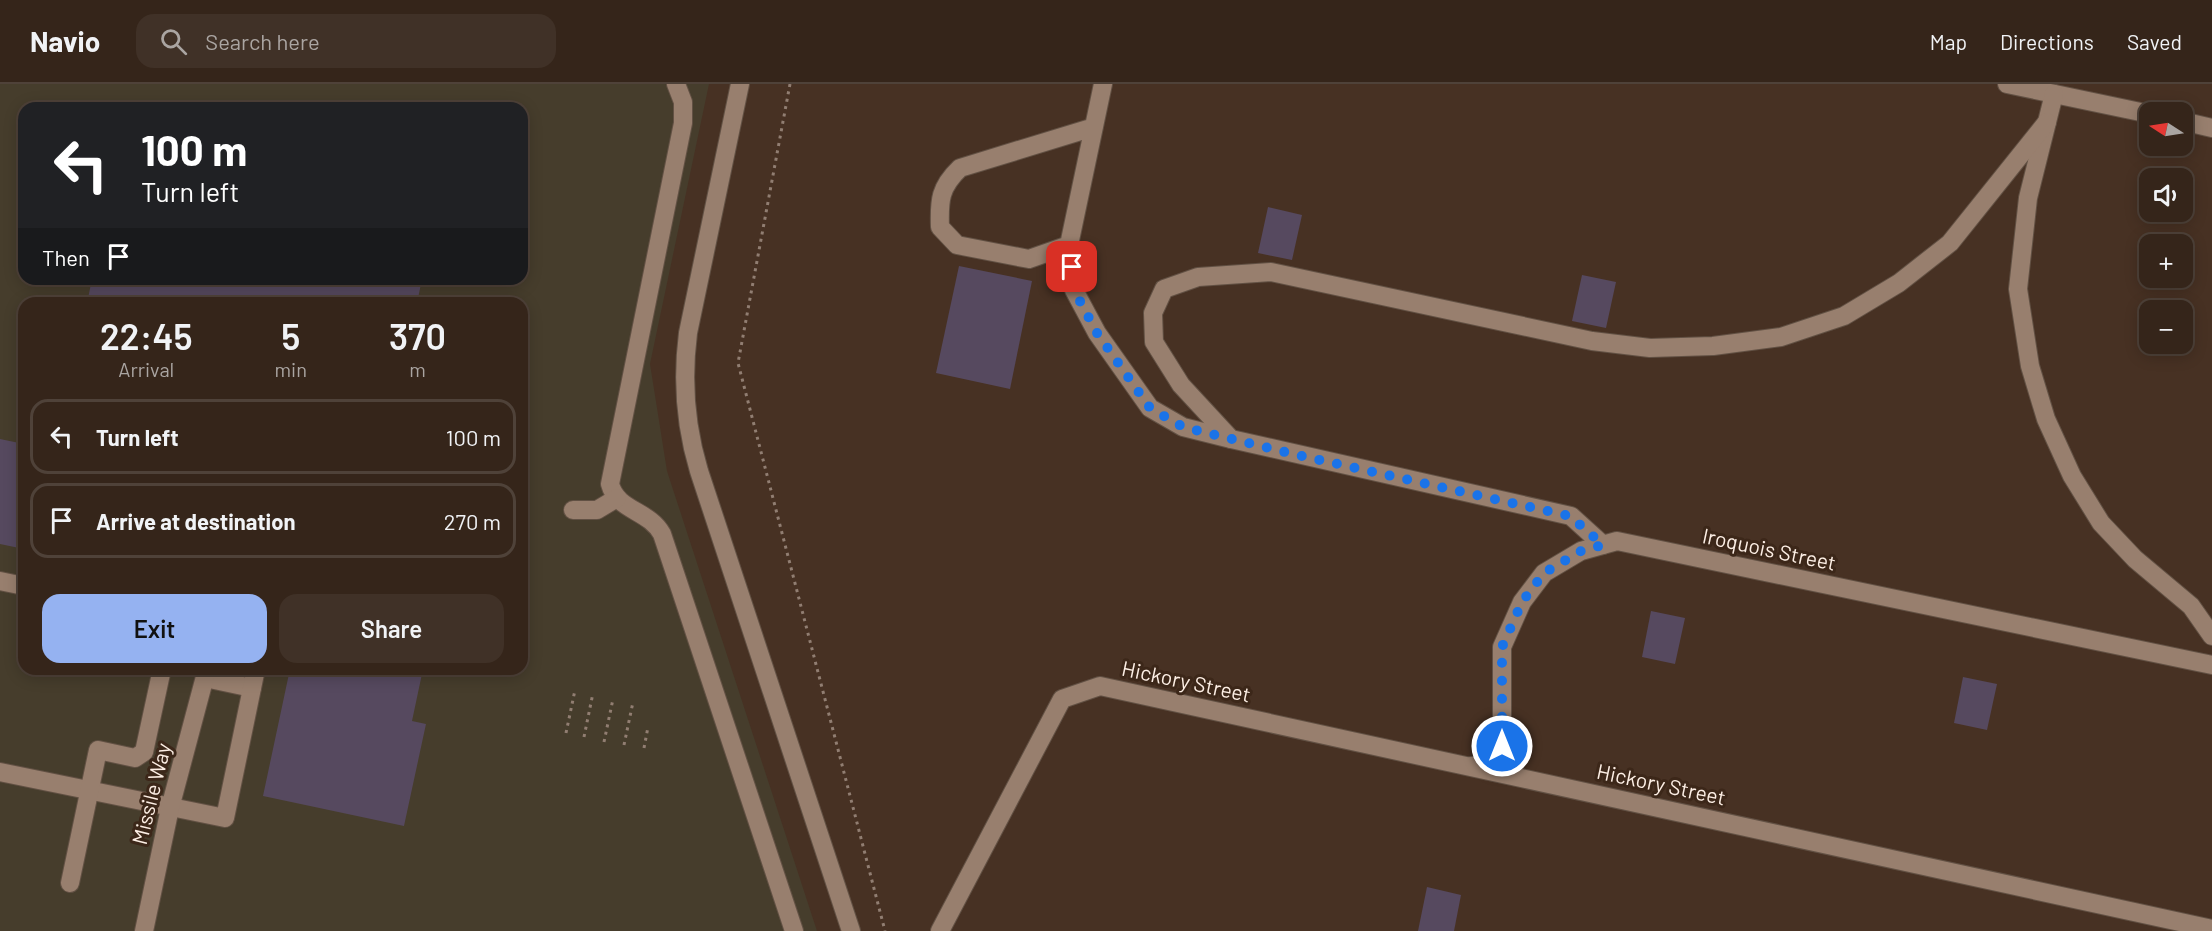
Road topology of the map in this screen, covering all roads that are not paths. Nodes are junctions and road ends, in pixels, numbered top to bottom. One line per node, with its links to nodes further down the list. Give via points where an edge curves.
1 (676, 84): 13 (street, via 683,123 611,470 610,484)
2 (740, 84): 33 (street, via 690,323 686,412 699,471)
3 (1103, 84): 9 (street)
4 (2016, 85): 5 (street)
5 (2054, 94): 6 (street); 7 (street)
6 (2139, 112)
7 (2047, 122): 12 (street, via 1950,243 1899,284 1844,316 1781,337 1713,346 1650,348 1592,341 1271,272 1198,277 1164,289 1153,313 1154,342 1181,385); 18 (street, via 2028,198 2018,289 2030,366 2046,419 2072,476 2101,523 2135,559 2191,606)
8 (2193, 124): 10 (street)
9 (1094, 128): 11 (street); 11 (street, via 960,168 946,182 939,205 940,227 957,245 1029,259)
10 (2212, 128)
11 (1069, 244): 12 (street, via 1074,290 1097,333 1150,408 1183,427)
12 (1231, 439): 15 (street, via 1570,516)
13 (617, 498): 14 (street, via 597,510); 32 (street, via 647,516 662,534)
14 (573, 510)
15 (1603, 545): 19 (street, Iroquois Street, via 1617,541); 25 (street, Iroquois Street, via 1581,551 1544,573 1522,602 1502,647 1502,746 1488,763)
16 (0, 581): 17 (street)
17 (18, 585)
18 (2212, 636)
19 (2212, 666)
20 (161, 675): 27 (street, via 144,752 135,758 98,750)
21 (205, 675): 28 (street, Missile Way)
22 (212, 675): 24 (street)
23 (255, 675): 24 (street)
24 (252, 688): 28 (street, via 225,818)
25 (1469, 767): 30 (street, Hickory Street); 34 (street, Hickory Street, via 1100,686 1062,699)
26 (0, 772): 27 (street)
27 (89, 791): 28 (street); 29 (street)
28 (170, 808): 31 (street, Missile Way)
29 (70, 884)
30 (2212, 929)
31 (144, 931)
32 (794, 931)
33 (851, 931)
34 (940, 931)

